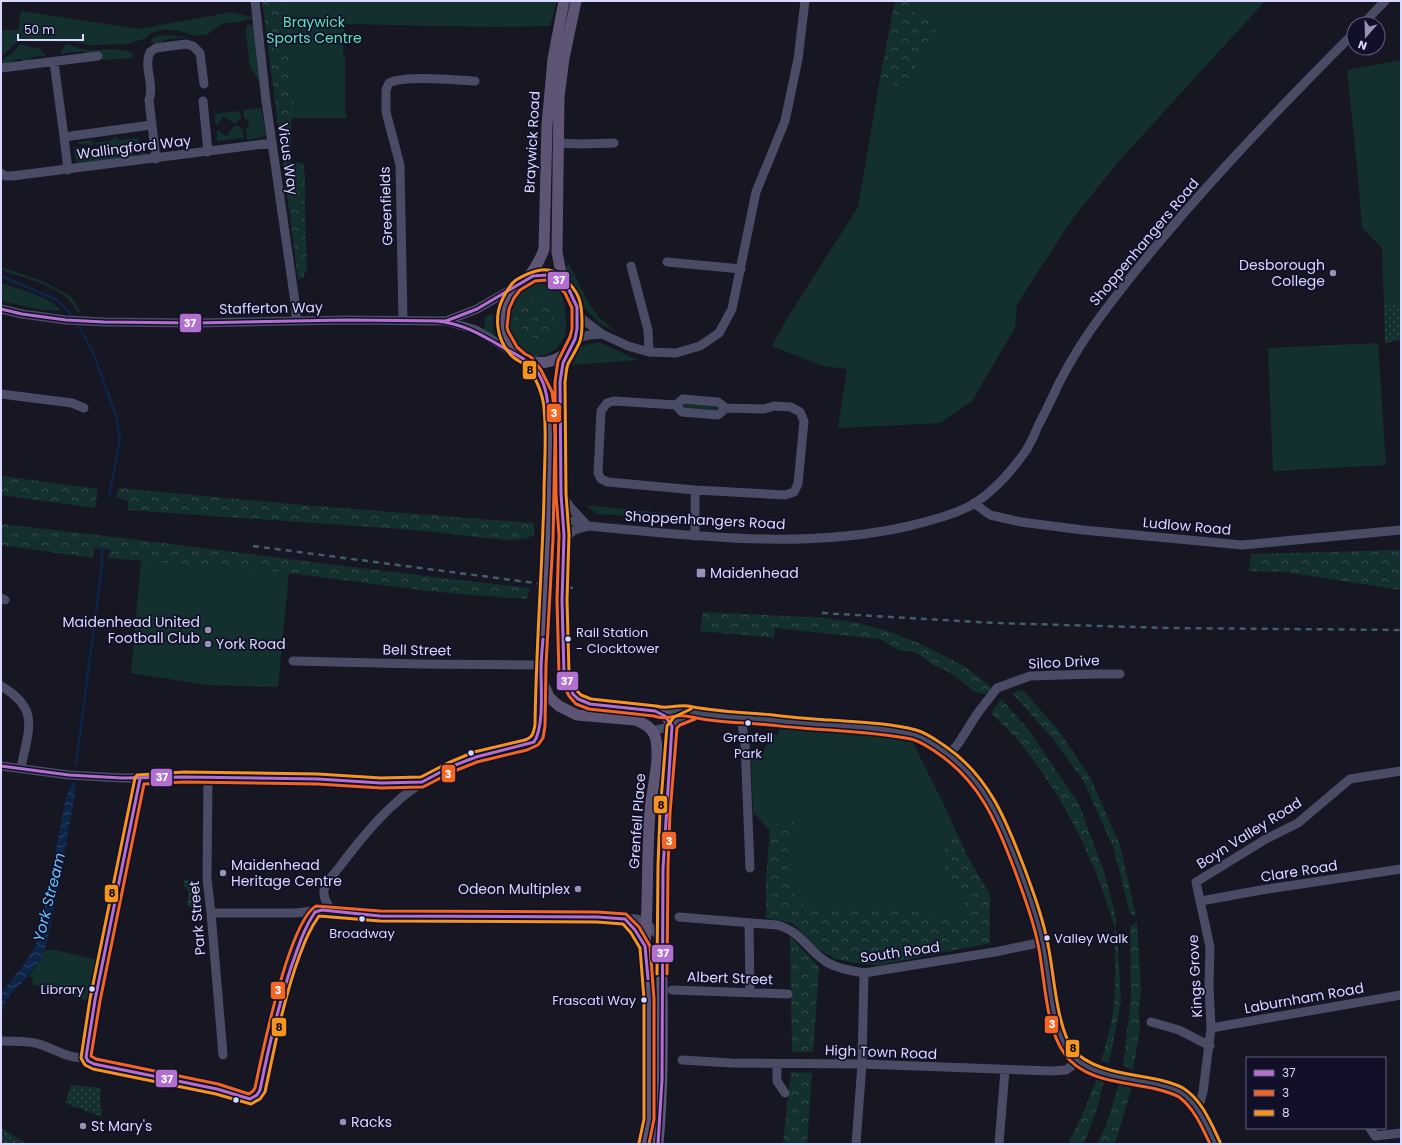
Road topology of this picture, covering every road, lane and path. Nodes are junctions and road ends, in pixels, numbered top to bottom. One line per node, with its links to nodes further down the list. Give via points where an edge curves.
1 (255, 1): 18 (street, Vicus Way)
2 (564, 1): 26 (main road, Braywick Road, via 552,59 546,125 544,249)
3 (576, 1): 16 (main road, Braywick Road, via 559,97)
4 (805, 1): 24 (street, via 798,59 785,121 756,192)
5 (1385, 1): 6 (street)
6 (1371, 16)
7 (1346, 41): 44 (street, Shoppenhangers Road, via 1214,180 1133,273 1100,317 1068,368 1028,448 992,489)
8 (98, 56): 9 (street)
9 (54, 62): 10 (street); 15 (street)
10 (1, 68)
11 (475, 81): 32 (street, Greenfields, via 395,80 389,83 386,90 386,112 400,165)
12 (204, 84): 14 (street, via 200,53 193,46 186,44 151,50 148,62)
13 (203, 101): 19 (street)
14 (151, 125): 15 (street); 20 (street)
15 (64, 136): 21 (street)
16 (558, 143): 17 (street); 27 (main road, Braywick Road, via 557,252)
17 (614, 143)
18 (272, 144): 19 (street, Wallingford Way); 31 (street, Vicus Way)
19 (208, 152): 20 (street, Wallingford Way)
20 (156, 159): 21 (street, Wallingford Way)
21 (68, 170): 22 (street, Wallingford Way, via 8,176)
22 (1, 172)
23 (667, 262): 24 (street)
24 (741, 269): 37 (street, via 732,309 719,333 700,346 676,353)
25 (630, 271): 37 (street, via 648,330)
26 (526, 280): 27 (main road, via 533,276 548,275); 28 (main road)
27 (563, 284): 30 (main road, via 574,300)
28 (516, 286): 33 (street, Stafferton Way, via 477,310); 38 (main road, via 504,307 502,326 503,333)
29 (1, 309): 31 (street, Stafferton Way, via 66,320 104,322)
30 (577, 315): 34 (street); 35 (main road)
31 (296, 321): 32 (street, Stafferton Way)
32 (403, 321): 33 (street, Stafferton Way)
33 (446, 321): 38 (street, Stafferton Way, via 476,330)
34 (602, 334): 35 (street); 37 (street)
35 (575, 339): 36 (main road)
36 (568, 351): 39 (main road, via 548,361); 43 (main road, via 561,371)
37 (648, 352)
38 (518, 355): 39 (main road)
39 (528, 361): 49 (main road, via 547,394 550,439)
40 (1, 394): 41 (street, via 72,403)
41 (84, 408)
42 (695, 490): 42 (street, via 785,496 794,492 798,484 804,421 800,412 791,407 774,406 764,409 726,408 718,415 682,412 676,405 614,401 606,403 601,411 598,473 601,478 608,482); 48 (street)
43 (561, 494): 45 (main road); 46 (street)
44 (974, 503): 47 (street, Ludlow Road, via 990,515 1021,522 1242,545); 48 (street, Shoppenhangers Road, via 922,523 885,532 788,539)
45 (563, 522): 46 (street, Shoppenhangers Road, via 568,519); 49 (street, via 553,529); 50 (main road)
46 (586, 524): 48 (street, Shoppenhangers Road); 50 (street, Shoppenhangers Road, via 567,535)
47 (1401, 530)
48 (696, 536)
49 (548, 538): 52 (main road)
50 (564, 545): 56 (main road, via 564,674 572,694 590,704)
51 (293, 661): 52 (street, Bell Street)
52 (541, 665): 54 (main road)
53 (1120, 674): 61 (street, Silco Drive, via 1030,676 998,688)
54 (542, 681): 60 (main road, via 549,697 559,706 577,715 635,720); 67 (street, via 540,726 534,742 476,757)
55 (1, 686): 63 (street, via 17,696 26,707 30,721)
56 (663, 714): 57 (street, via 684,710); 59 (main road, via 669,718)
57 (693, 714): 58 (street); 59 (street)
58 (741, 718): 61 (street, via 883,730 916,736); 68 (street, via 745,744)
59 (672, 726): 60 (street); 71 (main road, Grenfell Place)
60 (652, 731): 78 (main road, Grenfell Place, via 656,738 657,752)
61 (949, 754): 81 (street, via 976,780 991,801 1007,834 1030,895)
62 (1, 766): 63 (street)
63 (22, 768): 66 (street, via 69,775)
64 (1401, 771): 70 (street, Boyn Valley Road, via 1350,779 1298,823 1266,839)
65 (208, 778): 66 (street); 67 (street); 75 (street, Park Street, via 207,880)
66 (140, 779): 93 (street, via 96,994)
67 (422, 782): 73 (street, via 384,812 330,879 324,889 326,904)
68 (750, 868)
69 (1401, 869): 72 (street, Clare Road)
70 (1196, 882): 72 (street, Kings Grove)
71 (662, 896): 78 (street, via 658,904); 80 (main road)
72 (1201, 901): 89 (street, Kings Grove, via 1210,947)
73 (333, 911): 74 (street); 77 (street, via 380,916)
74 (315, 912): 75 (street); 93 (street, via 306,925 288,974 257,1095 250,1099 216,1089 94,1064)
75 (211, 913): 92 (street, Park Street)
76 (680, 917): 79 (street, South Road)
77 (625, 919): 78 (street); 82 (street)
78 (643, 919): 80 (street); 82 (main road, Grenfell Place)
79 (748, 923): 83 (street, South Road, via 787,928 828,963); 85 (street)
80 (661, 938): 104 (main road)
81 (1043, 942): 83 (street, South Road); 95 (street, via 1053,1006 1060,1031 1068,1051)
82 (645, 946): 103 (main road, via 649,995 649,1119)
83 (864, 974): 97 (street)
84 (672, 990): 85 (street, Albert Street)
85 (750, 992): 86 (street, Albert Street)
86 (788, 994)
87 (1401, 995): 89 (street, Laburnham Road)
88 (1151, 1022): 91 (street, Kings Grove, via 1179,1030)
89 (1211, 1028): 91 (street, Kings Grove)
90 (1, 1042): 93 (street, via 36,1043 73,1056)
91 (1210, 1046): 100 (street, Kings Grove)
92 (224, 1055)
93 (86, 1057)
94 (682, 1060): 96 (street, High Town Road)
95 (1077, 1062): 98 (street, High Town Road, via 1066,1070); 100 (street, via 1101,1072 1174,1089 1184,1094)
96 (776, 1064): 97 (street, High Town Road); 99 (street, via 777,1081)
97 (862, 1064): 98 (street, High Town Road); 105 (street)
98 (1005, 1070): 106 (street)
99 (785, 1093)
100 (1198, 1109): 107 (street)
101 (1401, 1133): 102 (street)
102 (1370, 1134)
103 (644, 1144)
104 (658, 1144)
105 (856, 1144)
106 (999, 1144)
107 (1215, 1144)

